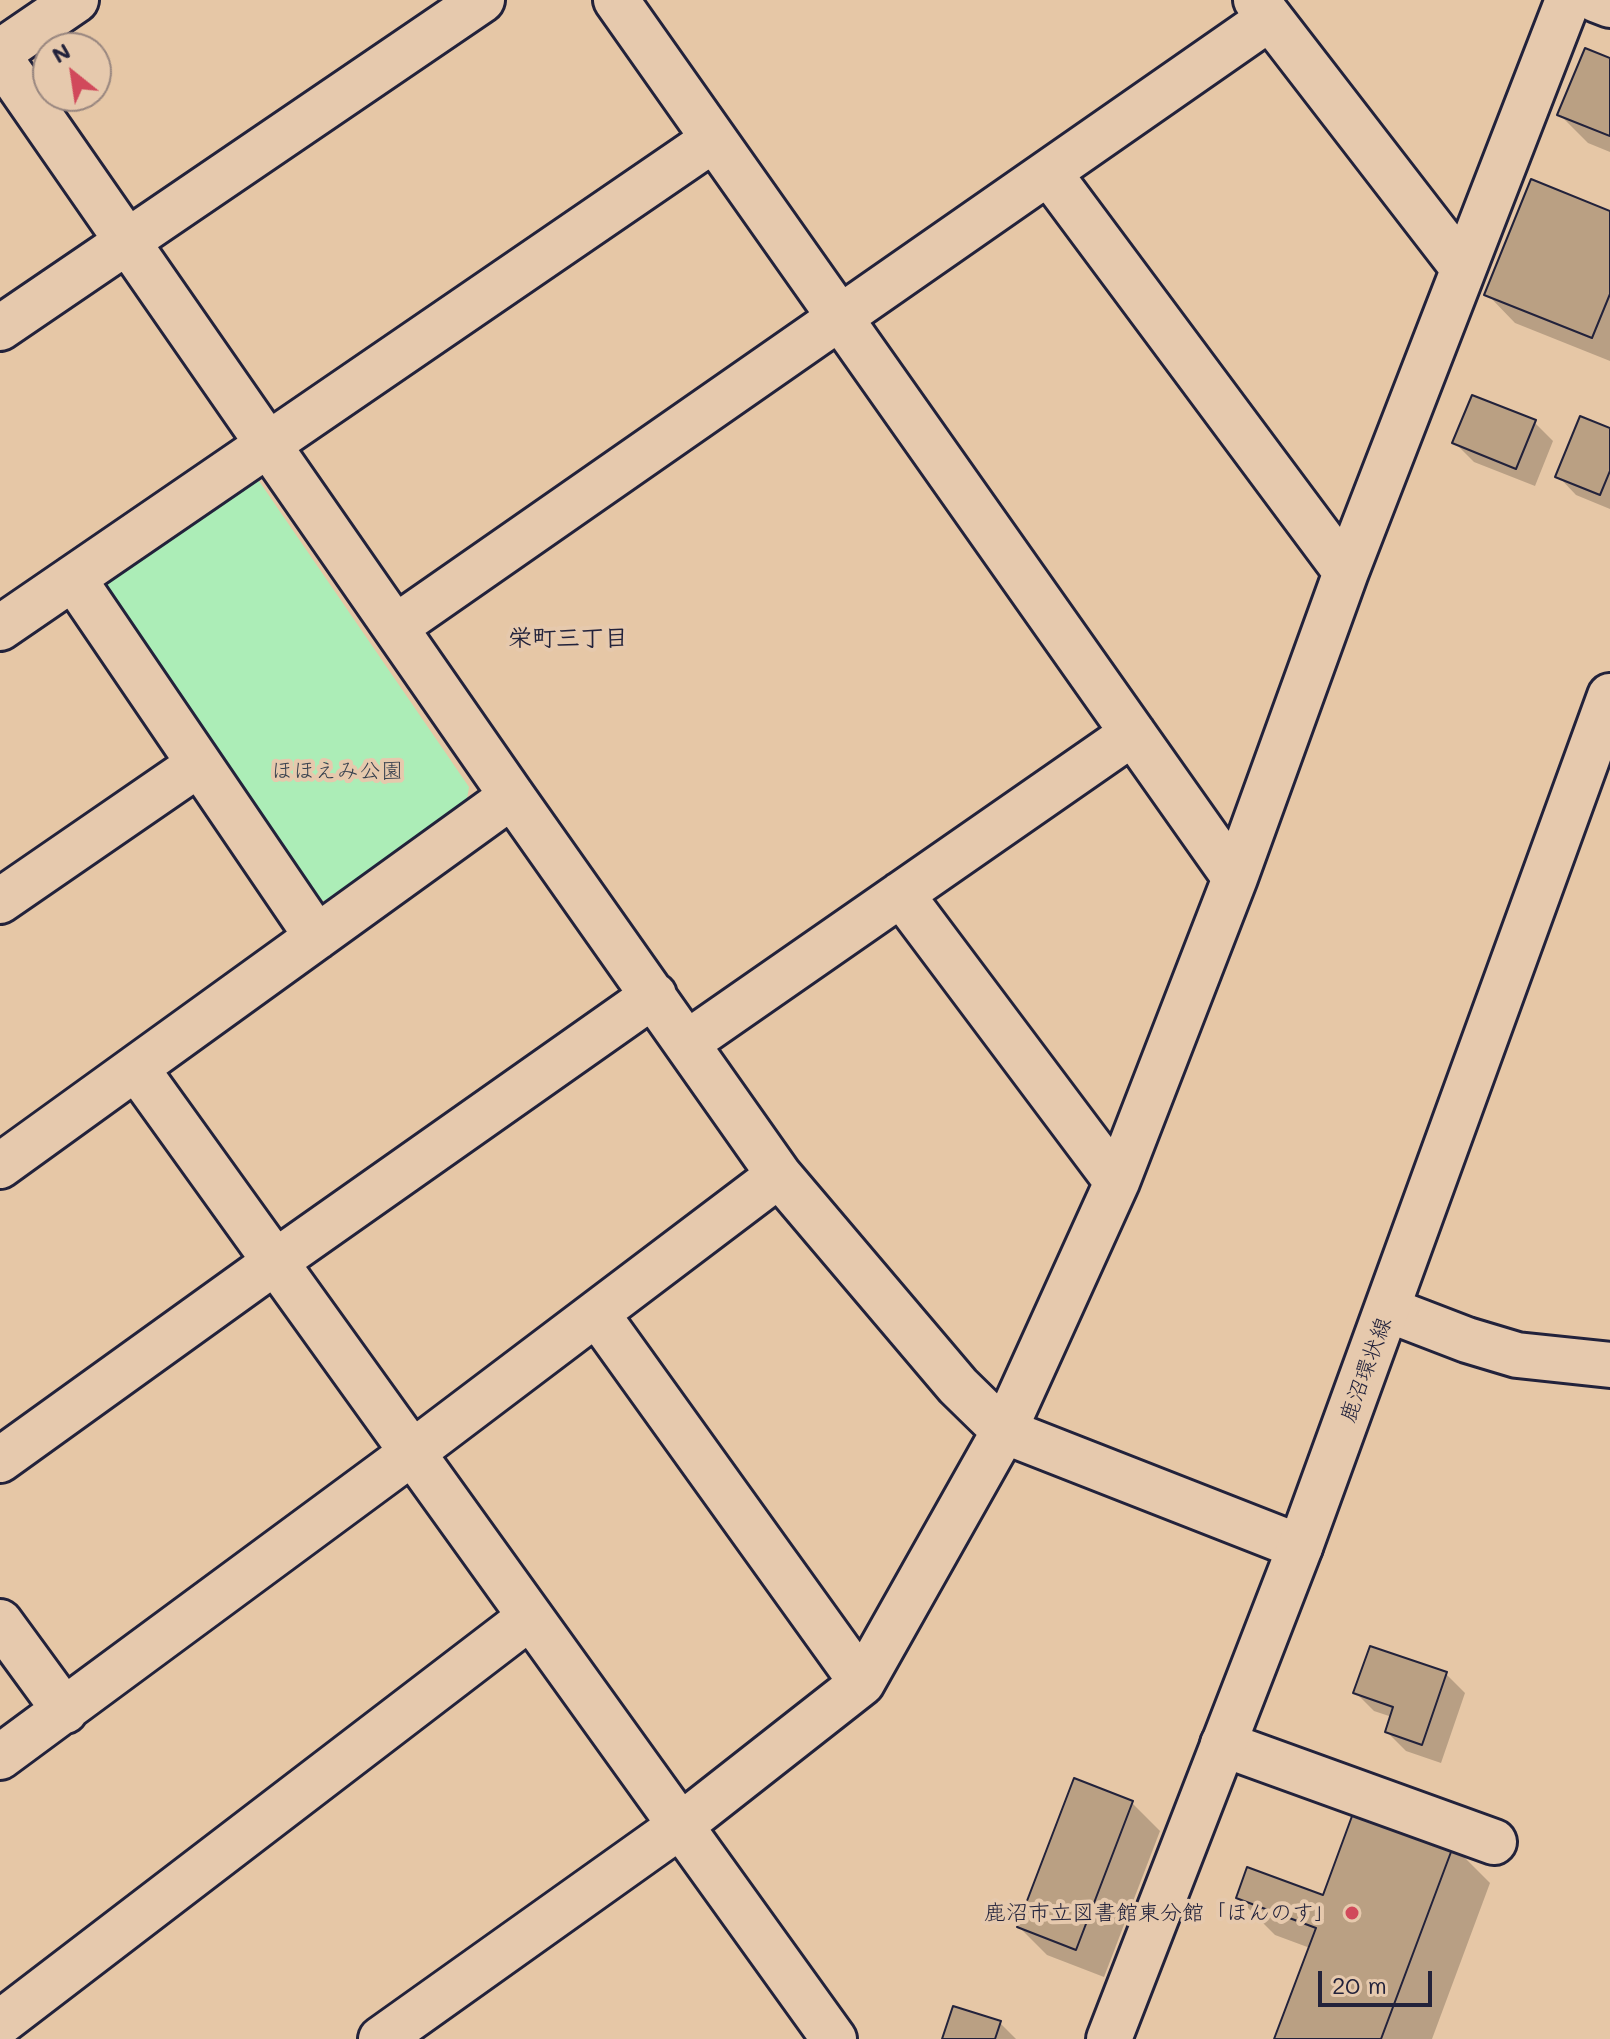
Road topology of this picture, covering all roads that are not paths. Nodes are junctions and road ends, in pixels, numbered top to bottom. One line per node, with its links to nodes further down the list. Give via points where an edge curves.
1 (76, 0): 8 (street)
2 (482, 0): 11 (street)
3 (616, 0): 9 (street)
4 (1568, 0): 12 (street)
5 (1597, 0): 6 (street)
6 (1610, 5)
7 (1263, 9): 10 (street); 12 (street)
8 (0, 55): 11 (street)
9 (714, 139): 13 (street); 15 (street)
10 (1049, 173): 13 (street); 16 (street)
11 (128, 241): 14 (street); 15 (street)
12 (1463, 268): 16 (street)
13 (840, 318): 18 (street); 21 (street)
14 (0, 328)
15 (269, 444): 17 (street); 18 (street)
16 (1346, 572): 24 (street)
17 (73, 578): 19 (street); 22 (street)
18 (397, 626): 23 (street)
19 (0, 628)
20 (1610, 696): 35 (street, 鹿沼環状線)
21 (1133, 733): 24 (street); 25 (street)
22 (199, 764): 26 (street); 27 (street)
23 (512, 796): 27 (street); 28 (street)
24 (1235, 878): 33 (street)
25 (901, 894): 29 (street); 33 (street)
26 (0, 901)
27 (317, 937): 30 (street)
28 (654, 995): 29 (street); 34 (street)
29 (687, 1043): 32 (street)
30 (136, 1068): 31 (street); 34 (street)
31 (0, 1166)
32 (779, 1175): 36 (street); 38 (street, via 958,1386)
33 (1117, 1182): 38 (street)
34 (275, 1262): 39 (street); 40 (street)
35 (1389, 1310): 37 (street, via 1517,1355); 41 (street, 鹿沼環状線)
36 (597, 1314): 39 (street); 44 (street)
37 (1610, 1365)
38 (1004, 1431): 41 (street); 44 (street)
39 (413, 1452): 42 (street); 45 (street)
40 (0, 1460)
41 (1300, 1547): 46 (street, 鹿沼環状線)
42 (530, 1617): 48 (street); 50 (street)
43 (0, 1622): 45 (street)
44 (862, 1683): 48 (street)
45 (65, 1711): 47 (street)
46 (1223, 1744): 49 (street); 53 (street, 鹿沼環状線)
47 (0, 1757)
48 (680, 1826): 51 (street); 52 (street)
49 (1494, 1842)
50 (0, 2023)
51 (381, 2039)
52 (834, 2039)
53 (1109, 2039)

